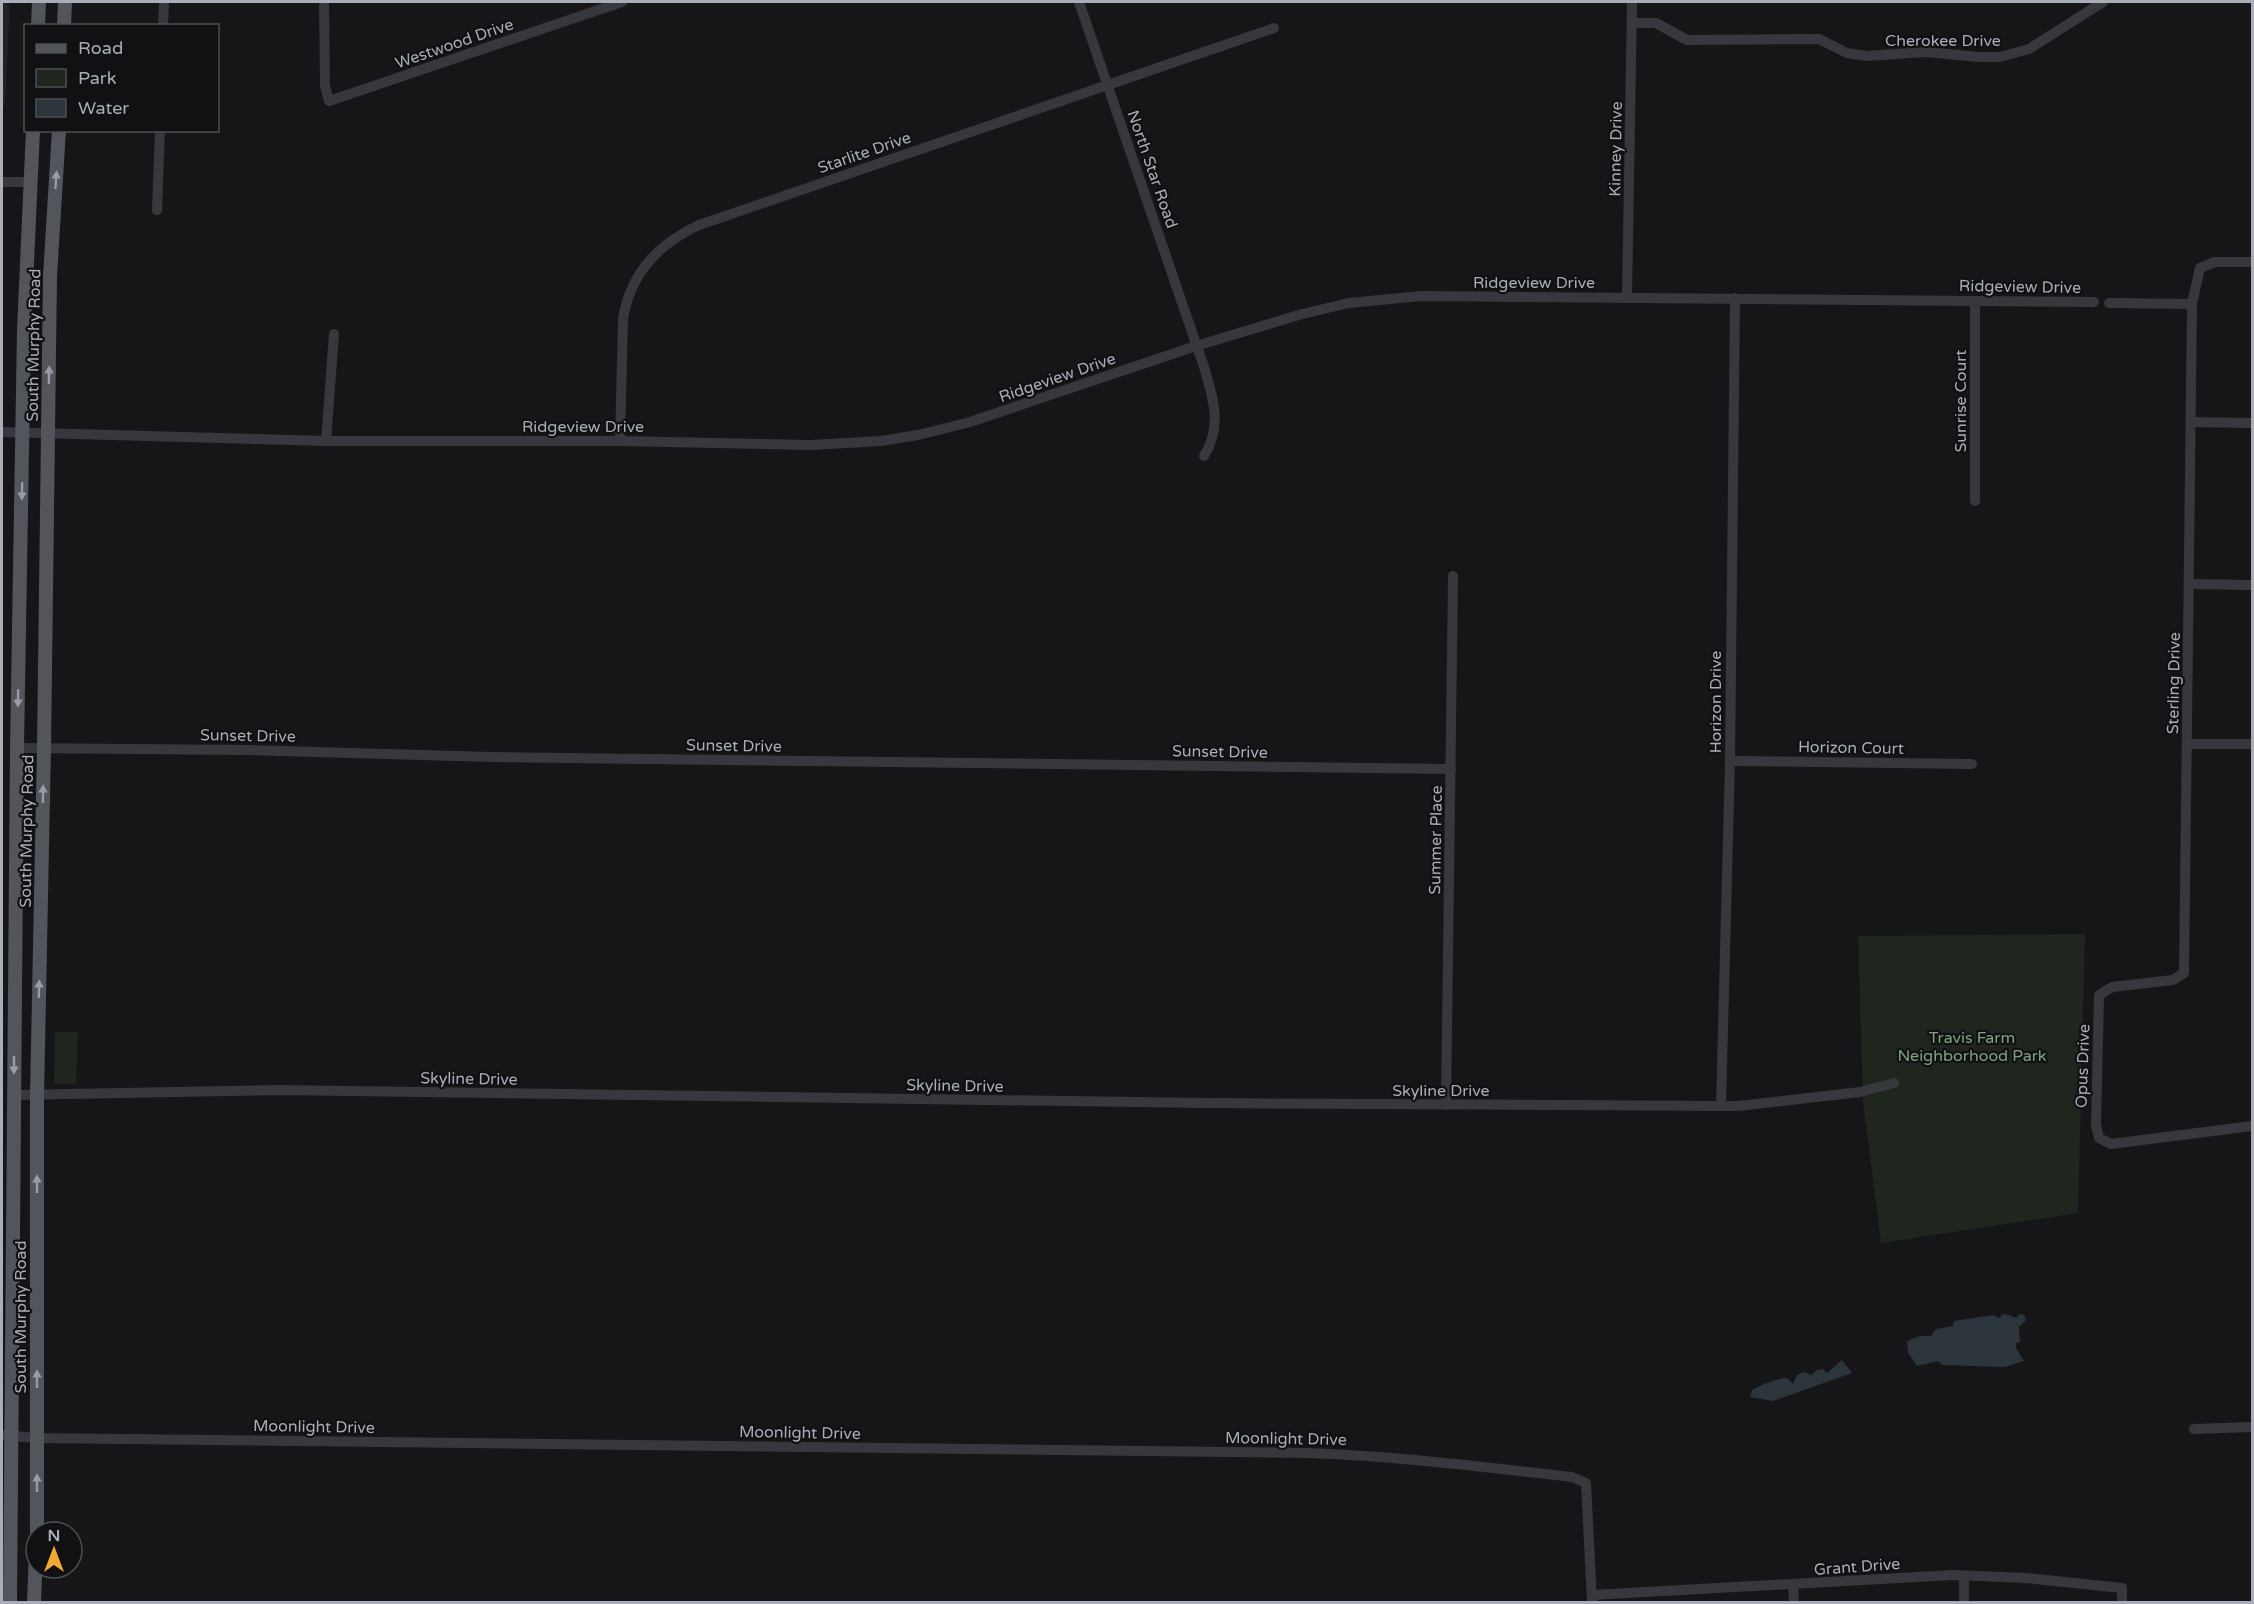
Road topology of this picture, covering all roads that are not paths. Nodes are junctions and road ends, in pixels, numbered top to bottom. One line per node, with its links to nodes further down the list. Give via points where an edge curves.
1 (39, 2): 10 (main road)
2 (65, 2): 11 (main road)
3 (164, 2): 12 (street)
4 (324, 2): 5 (street, Westwood Drive, via 325,86 329,101)
5 (622, 2)
6 (1080, 2): 14 (street, North Star Road)
7 (1632, 2): 9 (street, Kinney Drive)
8 (2103, 2): 9 (street, Cherokee Drive, via 2029,49 2000,57 1926,52 1866,56 1847,53 1819,39 1687,40 1656,23)
9 (1632, 23): 22 (street, Kinney Drive)
10 (38, 24)
11 (64, 24)
12 (163, 24)
13 (1274, 28): 14 (street, Starlite Drive)
14 (1109, 84): 29 (street, North Star Road); 36 (street, Starlite Drive, via 677,235 647,262 626,303)
15 (33, 132): 19 (main road, South Murphy Road)
16 (59, 132): 34 (main road, South Murphy Road, one-way to 16, via 50,276)
17 (160, 132): 20 (street)
18 (2, 182): 19 (street)
19 (30, 182): 33 (main road, South Murphy Road)
20 (157, 210)
21 (2253, 262): 27 (street, Sterling Drive, via 2215,262 2200,268)
22 (1627, 298): 23 (street, Ridgeview Drive); 29 (street, Ridgeview Drive, via 1421,296 1370,300 1302,314)
23 (1735, 298): 24 (street, Ridgeview Drive); 46 (street, Horizon Drive)
24 (1974, 300): 25 (street, Ridgeview Drive); 38 (street, Sunrise Court)
25 (2094, 302)
26 (2109, 303): 27 (street)
27 (2192, 304): 30 (street, Sterling Drive)
28 (334, 334): 35 (street)
29 (1196, 346): 36 (street, Ridgeview Drive, via 970,423 918,435 811,444); 37 (street, North Star Road, via 1211,390 1215,425 1214,437)
30 (2191, 422): 31 (street); 40 (street, Sterling Drive)
31 (2253, 423)
32 (2, 432): 33 (street, Ridgeview Drive)
33 (23, 433): 34 (street, Ridgeview Drive); 44 (main road, South Murphy Road, one-way to 44)
34 (48, 434): 35 (street, Ridgeview Drive); 45 (main road, South Murphy Road)
35 (326, 441): 36 (street, Ridgeview Drive)
36 (620, 441)
37 (1204, 456)
38 (1974, 501)
39 (1453, 576): 48 (street, Summer Place)
40 (2189, 584): 41 (street); 42 (street, Sterling Drive)
41 (2253, 585)
42 (2188, 744): 43 (street); 49 (street, Sterling Drive, via 2184,972 2173,980 2112,987)
43 (2253, 744)
44 (17, 748): 45 (street, Sunset Drive); 51 (main road, South Murphy Road, one-way to 51)
45 (44, 748): 48 (street, Sunset Drive); 52 (main road, South Murphy Road, one-way to 45)
46 (1730, 760): 47 (street, Horizon Court); 54 (street, Horizon Drive)
47 (1972, 764)
48 (1451, 769): 53 (street, Summer Place)
49 (2099, 995): 55 (street, Opus Drive, via 2099,1138 2112,1144)
50 (1894, 1083): 54 (street, Skyline Drive, via 1860,1092)
51 (14, 1095): 52 (street, Skyline Drive); 58 (main road, South Murphy Road)
52 (37, 1096): 53 (street, Skyline Drive, via 276,1090); 59 (main road, South Murphy Road, one-way to 52)
53 (1446, 1105): 54 (street, Skyline Drive)
54 (1721, 1106)
55 (2253, 1126)
56 (2253, 1427): 57 (street)
57 (2194, 1429)
58 (7, 1435): 59 (street, Moonlight Drive); 65 (main road, South Murphy Road)
59 (37, 1438): 60 (main road, South Murphy Road, one-way to 59); 64 (street, Moonlight Drive, via 1308,1453 1508,1470 1572,1477 1586,1483)
60 (37, 1520)
61 (1964, 1576): 63 (street, Grant Drive); 68 (street); 69 (street, Grant Drive, via 2122,1588)
62 (35, 1580): 66 (main road)
63 (1793, 1585): 64 (street, Grant Drive); 67 (street)
64 (1592, 1599)
65 (10, 1602)
66 (34, 1602)
67 (1794, 1602)
68 (1964, 1602)
69 (2122, 1602)

